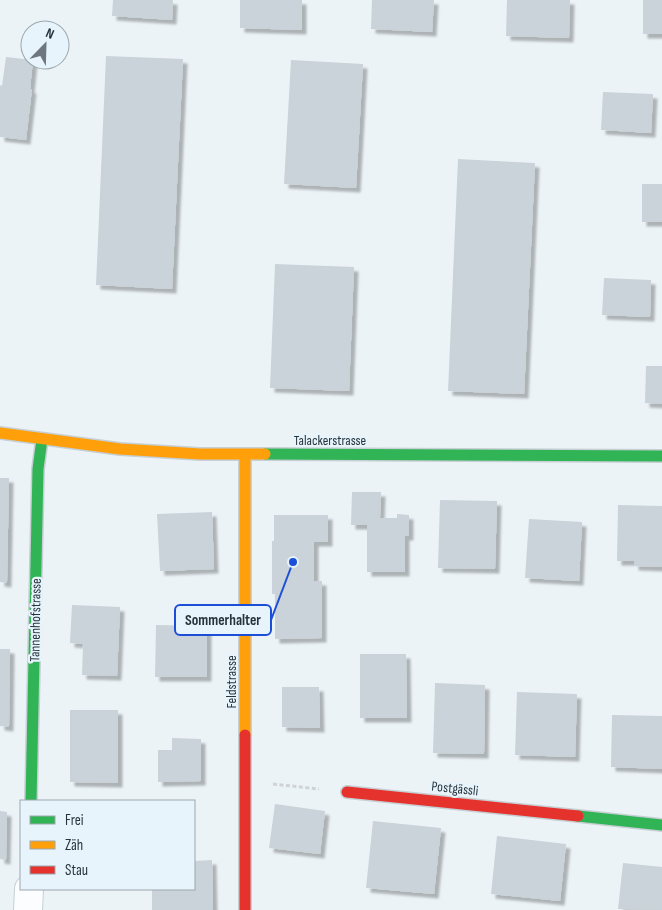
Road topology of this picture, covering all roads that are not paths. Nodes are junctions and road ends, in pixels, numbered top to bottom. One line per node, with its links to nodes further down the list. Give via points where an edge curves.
1 (0, 433): 2 (street, Talackerstrasse)
2 (42, 439): 3 (street, Talackerstrasse, via 154,451); 6 (street, Tannenhofstrasse, via 38,469)
3 (245, 455): 4 (street, Talackerstrasse); 10 (street, Feldstrasse)
4 (662, 456)
5 (347, 792): 7 (street, Postgässli)
6 (31, 800)
7 (662, 825)
8 (29, 890): 9 (street)
9 (28, 910)
10 (245, 910)

